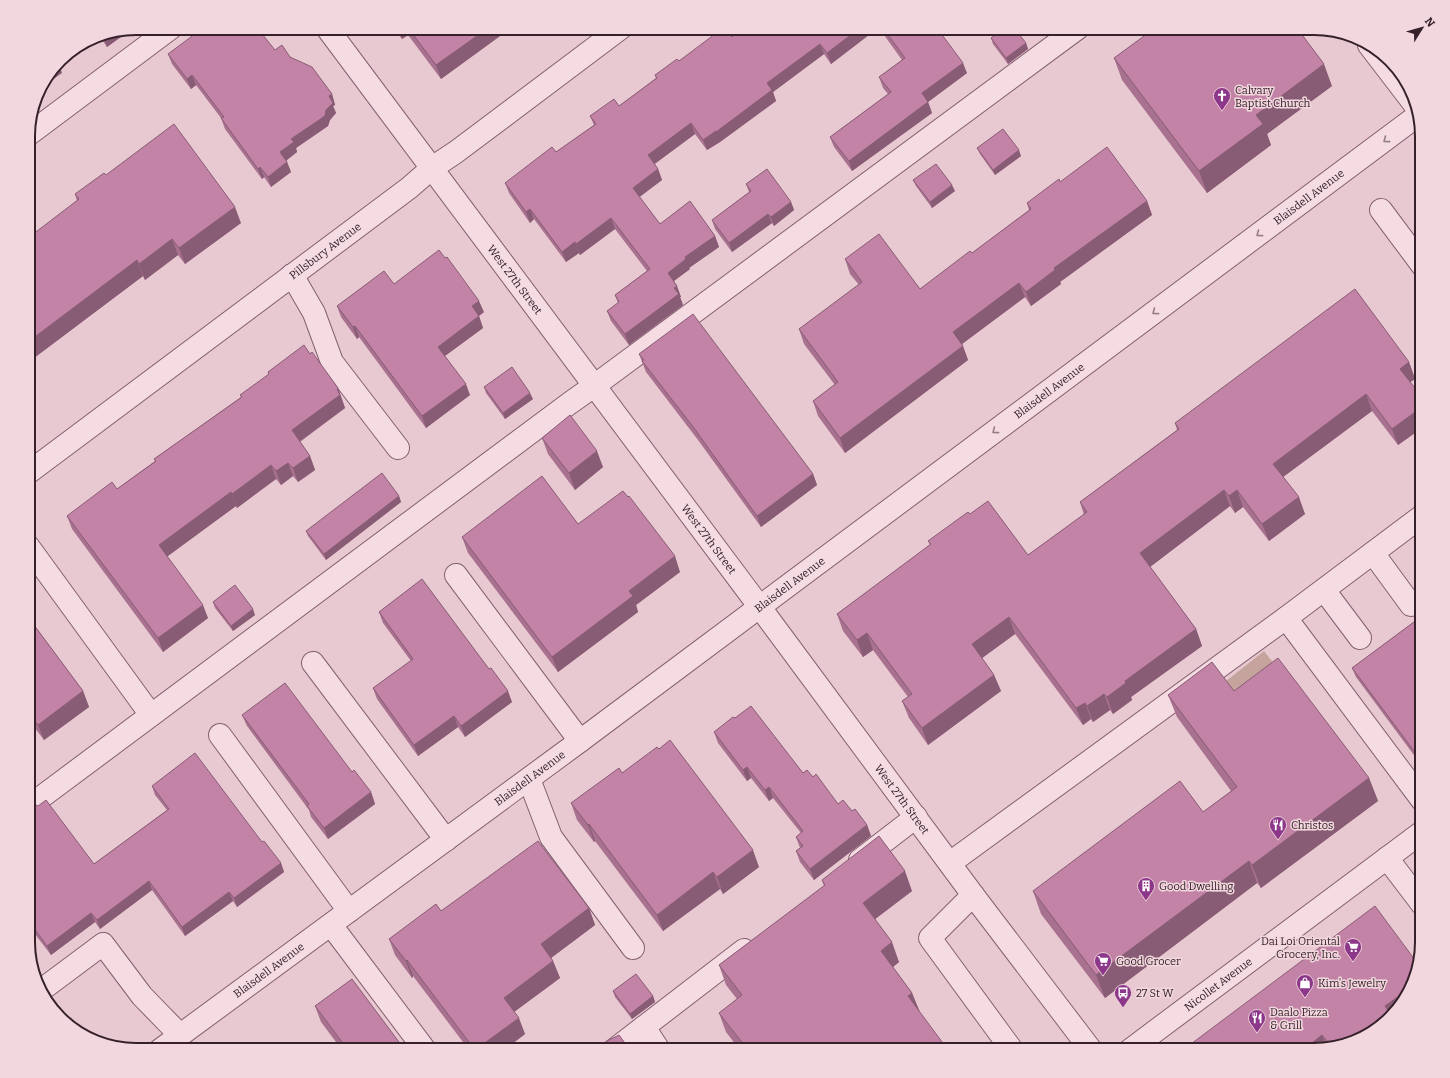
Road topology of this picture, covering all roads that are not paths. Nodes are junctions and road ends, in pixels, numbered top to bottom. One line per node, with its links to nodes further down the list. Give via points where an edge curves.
1 (162, 35): 8 (street)
2 (332, 35): 9 (street, West 27th Street)
3 (612, 35): 9 (street, Pillsbury Avenue)
4 (1069, 35): 13 (street)
5 (1381, 60): 6 (street)
6 (1406, 93)
7 (1413, 119): 22 (street, Blaisdell Avenue, one-way to 22)
8 (35, 130)
9 (432, 168): 12 (street, Pillsbury Avenue); 13 (street, West 27th Street)
10 (1381, 210): 11 (street)
11 (1415, 256)
12 (292, 276): 14 (street, via 314,313 332,362); 15 (street, Pillsbury Avenue)
13 (594, 386): 22 (street, West 27th Street); 26 (street)
14 (398, 448)
15 (35, 468)
16 (1415, 524): 17 (street)
17 (1373, 553): 20 (street); 21 (street)
18 (35, 556): 26 (street)
19 (456, 575): 28 (street)
20 (1324, 590): 23 (street); 24 (street)
21 (1411, 605)
22 (760, 606): 28 (street, Blaisdell Avenue); 32 (street, West 27th Street)
23 (1286, 618): 30 (street); 36 (street)
24 (1360, 638)
25 (313, 663): 34 (street)
26 (151, 715): 31 (street)
27 (220, 735): 40 (street)
28 (580, 741): 29 (street, Blaisdell Avenue)
29 (529, 778): 34 (street, Blaisdell Avenue); 43 (street, via 551,838)
30 (1415, 791)
31 (35, 802)
32 (916, 817): 36 (street, West 27th Street); 37 (street)
33 (1415, 837): 35 (street, Nicollet Avenue)
34 (446, 840): 40 (street, Blaisdell Avenue)
35 (1387, 858): 39 (street); 53 (street, Nicollet Avenue)
36 (950, 863): 38 (street, West 27th Street)
37 (843, 873)
38 (974, 895): 51 (street, via 930,938); 52 (street, West 27th Street)
39 (1415, 895)
40 (350, 910): 41 (street, Blaisdell Avenue)
41 (331, 925): 46 (street, Blaisdell Avenue); 48 (street)
42 (762, 936): 45 (street)
43 (633, 948)
44 (45, 987): 46 (street, via 103,944 142,996)
45 (644, 1027): 49 (street); 50 (street)
46 (180, 1035): 47 (street, Blaisdell Avenue)
47 (169, 1043)
48 (420, 1043)
49 (623, 1043)
50 (654, 1043)
51 (1007, 1043)
52 (1086, 1043)
53 (1139, 1043)

